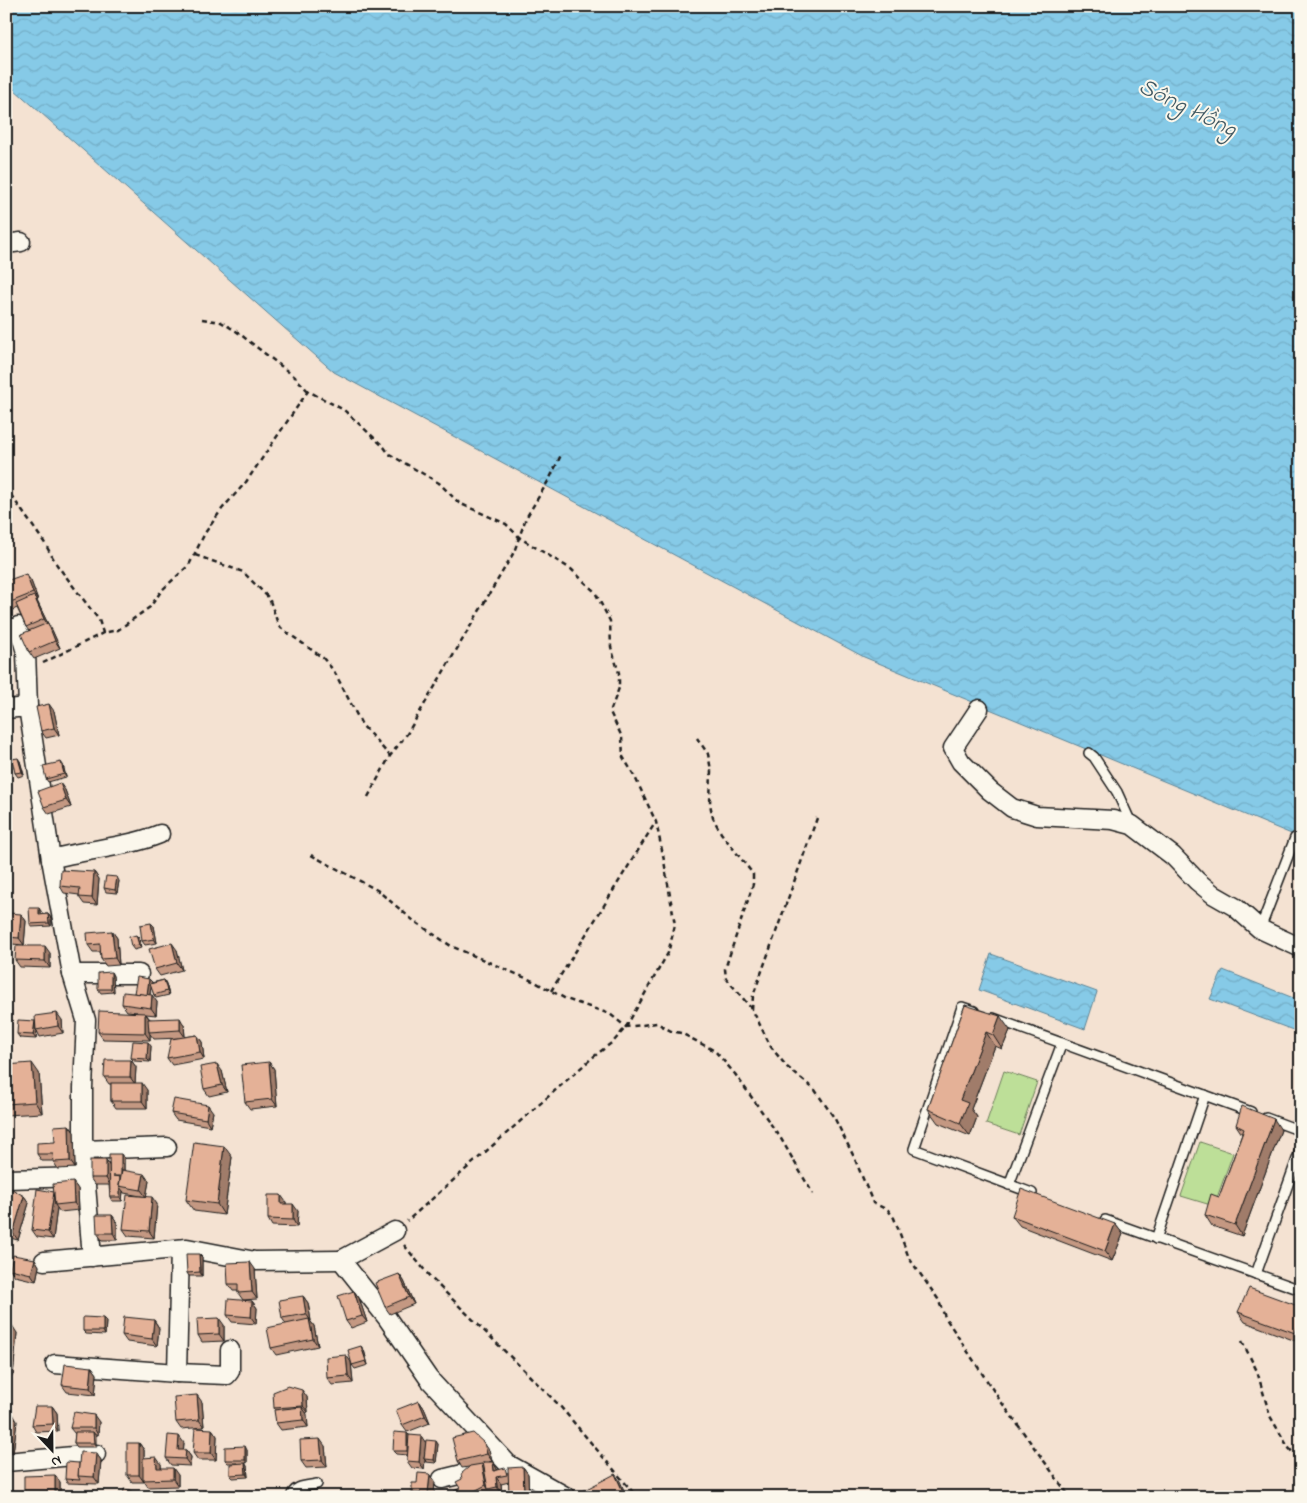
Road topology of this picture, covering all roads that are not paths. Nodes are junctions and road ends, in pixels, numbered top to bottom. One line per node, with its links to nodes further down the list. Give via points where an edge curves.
1 (18, 626): 2 (street, via 26,652)
2 (28, 707): 3 (street); 9 (street)
3 (6, 709)
4 (979, 709): 6 (street, via 953,748 961,762 1012,808 1037,816 1113,820)
5 (1089, 753): 6 (lane, via 1117,792)
6 (1132, 825): 10 (street, via 1173,856 1214,895 1235,906)
7 (160, 834): 9 (street)
8 (1295, 838): 10 (lane)
9 (51, 859): 12 (street)
10 (1260, 929): 11 (street)
11 (1301, 948)
12 (72, 974): 13 (street); 19 (street, via 86,1020)
13 (139, 974)
14 (1062, 1043): 15 (lane); 22 (lane); 22 (lane, via 962,1007 914,1149)
15 (1205, 1095): 16 (lane); 26 (lane)
16 (1301, 1131)
17 (166, 1147): 19 (street)
18 (1301, 1148): 31 (lane)
19 (83, 1150): 20 (street)
20 (85, 1177): 21 (street); 28 (street)
21 (6, 1179)
22 (1009, 1185): 23 (lane)
23 (1038, 1196)
24 (1100, 1218): 26 (lane)
25 (395, 1231): 29 (street)
26 (1156, 1239): 31 (lane)
27 (180, 1249): 28 (street); 29 (street, via 255,1261); 35 (street)
28 (92, 1258): 30 (street)
29 (341, 1260): 38 (street, via 429,1379)
30 (44, 1261)
31 (1256, 1274): 32 (lane)
32 (1301, 1290)
33 (230, 1350): 35 (street, via 230,1371 227,1375)
34 (55, 1364): 35 (street)
35 (177, 1373)
36 (96, 1454): 37 (street)
37 (6, 1462)
38 (508, 1464): 39 (street); 42 (street)
39 (442, 1479)
40 (317, 1484): 41 (lane, via 297,1488)
41 (291, 1497)
42 (567, 1497)

